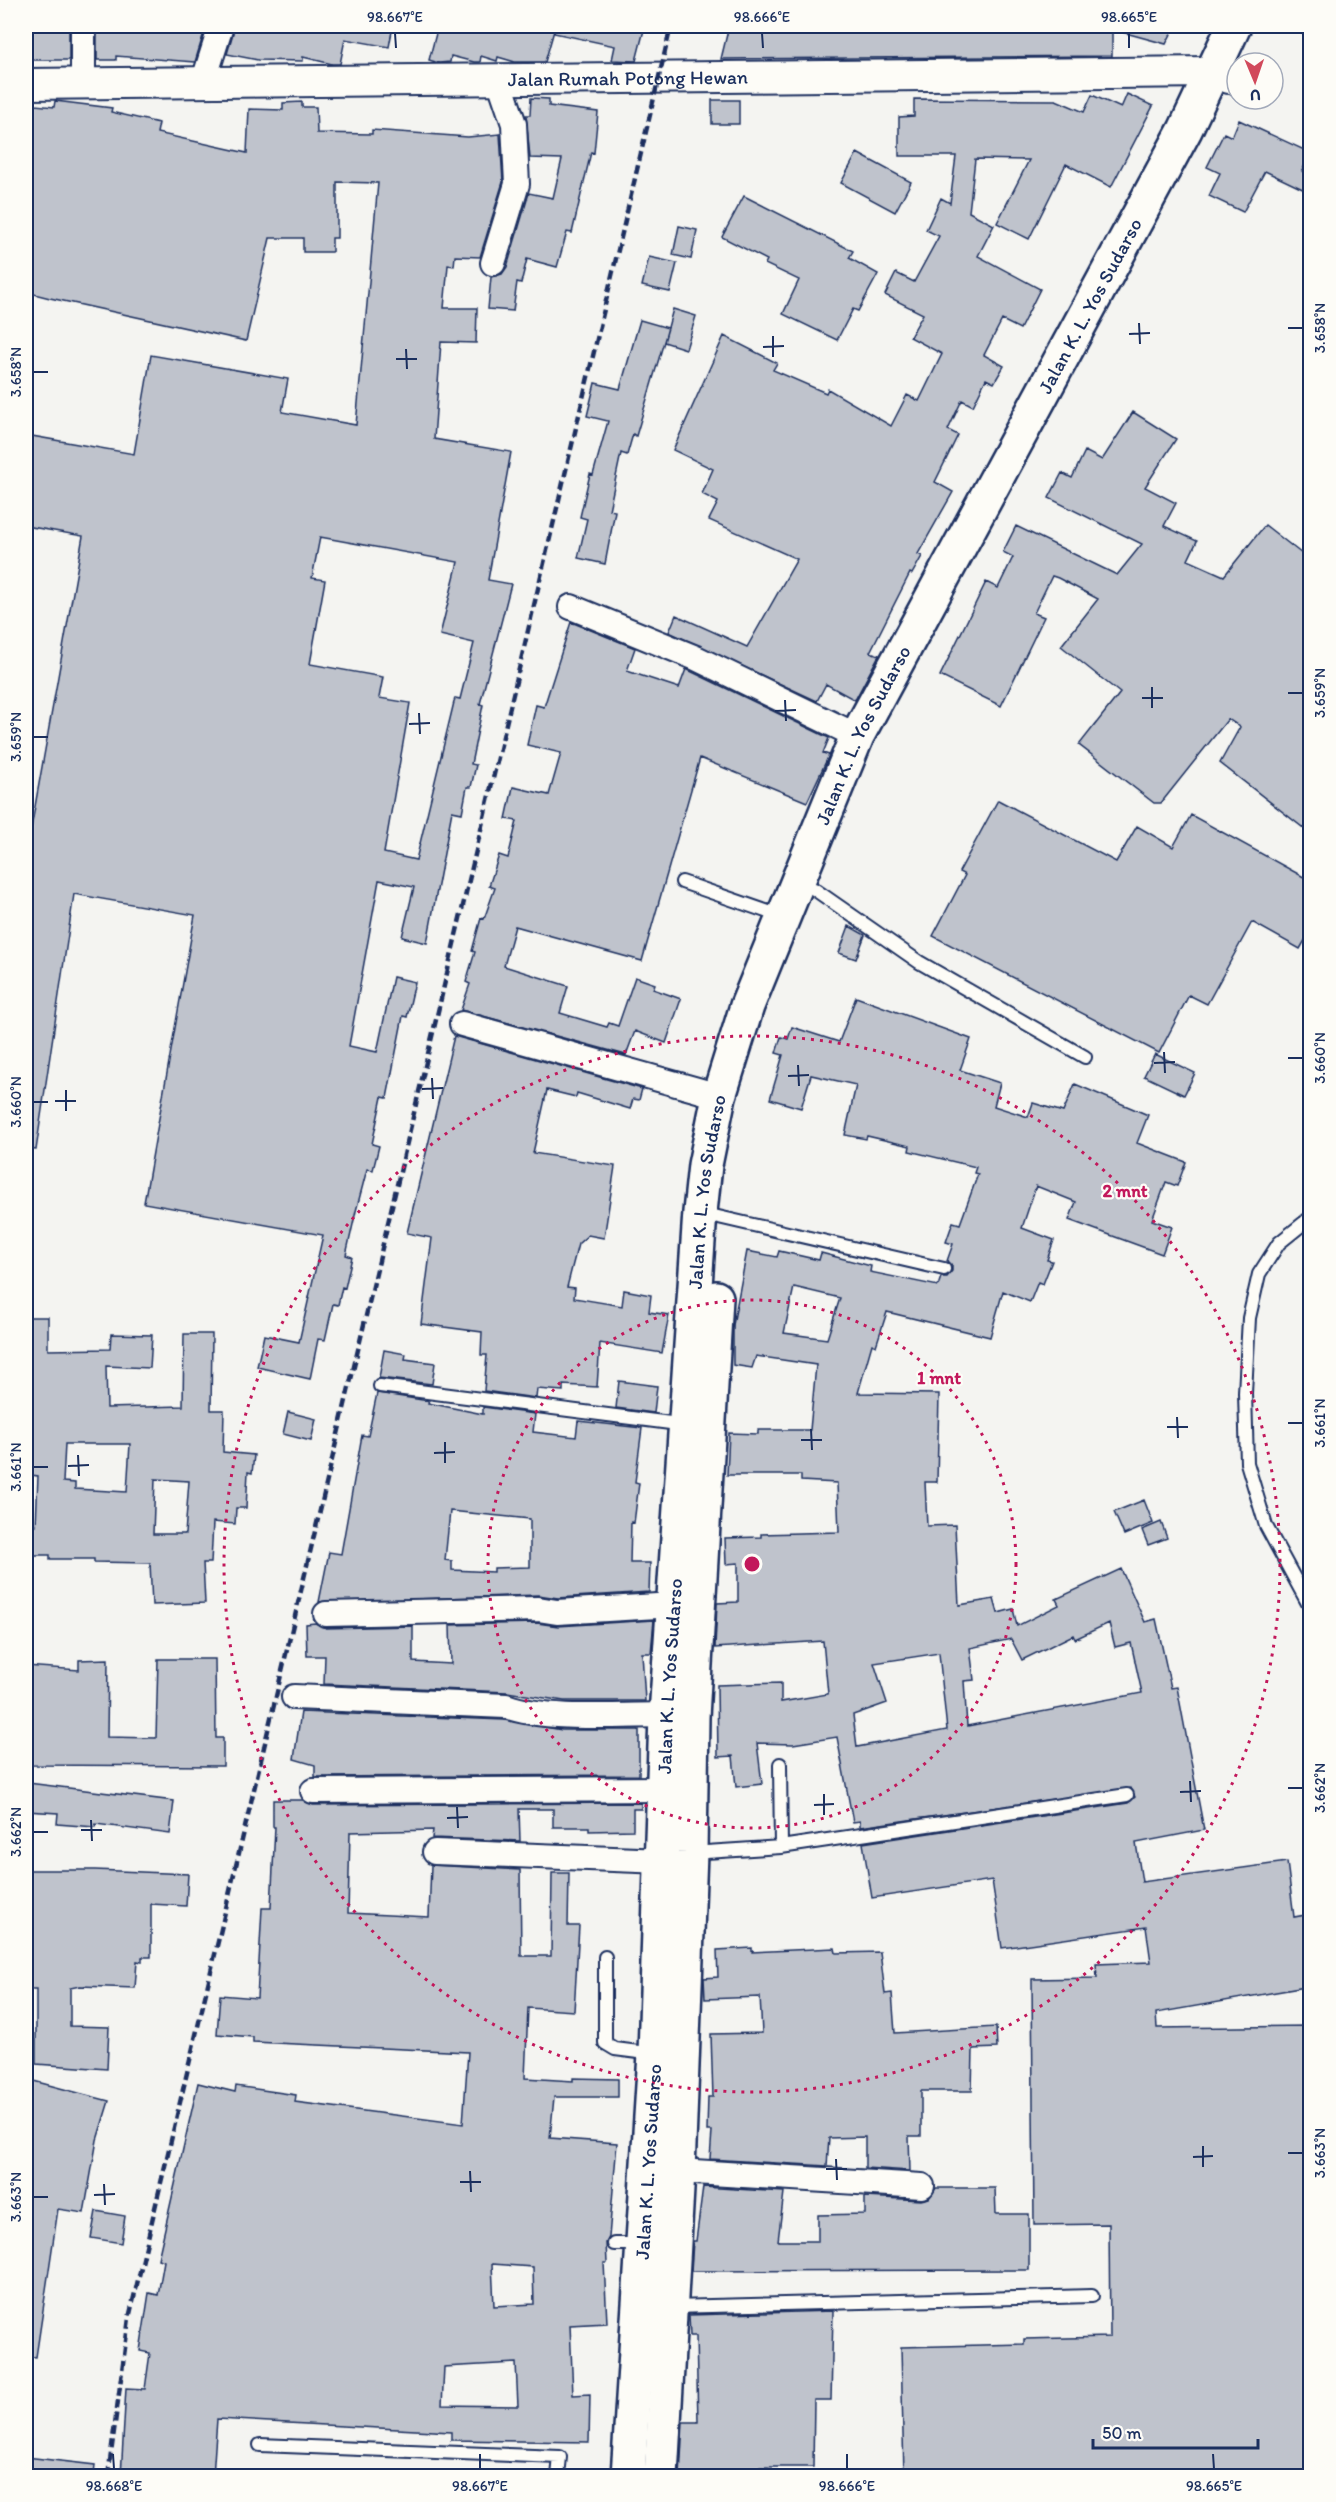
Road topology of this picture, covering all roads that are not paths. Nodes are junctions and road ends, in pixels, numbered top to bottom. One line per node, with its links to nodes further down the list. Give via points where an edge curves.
1 (83, 26): 11 (street)
2 (221, 26): 9 (street)
3 (1234, 26): 7 (highway, Jalan K. L. Yos Sudarso)
4 (1254, 26): 7 (highway, Jalan K. L. Yos Sudarso)
5 (1302, 26): 6 (lane)
6 (1311, 29)
7 (1221, 75): 8 (street, Jalan Rumah Potong Hewan); 14 (highway, Jalan K. L. Yos Sudarso, via 1185,130); 16 (highway, Jalan K. L. Yos Sudarso, via 1196,147 878,738)
8 (499, 80): 9 (street, Jalan Rumah Potong Hewan); 12 (street, via 514,124 517,184)
9 (203, 83): 11 (street, Jalan Rumah Potong Hewan)
10 (26, 84): 11 (street, Jalan Rumah Potong Hewan)
11 (83, 84)
12 (493, 262)
13 (571, 607): 14 (street, via 696,658)
14 (857, 736): 17 (highway, Jalan K. L. Yos Sudarso)
15 (682, 882): 17 (lane)
16 (814, 889): 19 (lane, via 919,962); 21 (highway, Jalan K. L. Yos Sudarso, via 763,1014)
17 (783, 917): 20 (highway, Jalan K. L. Yos Sudarso, via 747,1006)
18 (462, 1024): 20 (street)
19 (1085, 1057)
20 (719, 1096): 21 (highway, Jalan K. L. Yos Sudarso, via 705,1165)
21 (710, 1215): 23 (lane); 25 (highway, Jalan K. L. Yos Sudarso); 37 (highway, Jalan K. L. Yos Sudarso, via 692,1718)
22 (1311, 1218): 27 (lane, via 1279,1243 1259,1274 1248,1318 1245,1393 1247,1463 1266,1526)
23 (944, 1269)
24 (380, 1386): 25 (lane)
25 (686, 1425): 26 (highway, Jalan K. L. Yos Sudarso)
26 (674, 1605): 28 (street, via 556,1612 538,1609); 30 (highway, Jalan K. L. Yos Sudarso)
27 (1311, 1607)
28 (326, 1614)
29 (294, 1697): 30 (street, via 506,1706 519,1711 595,1716)
30 (666, 1715): 32 (highway, Jalan K. L. Yos Sudarso)
31 (780, 1764): 35 (lane)
32 (665, 1788): 33 (street); 37 (highway, Jalan K. L. Yos Sudarso)
33 (313, 1791)
34 (1126, 1795): 35 (lane)
35 (781, 1847): 37 (lane)
36 (435, 1852): 37 (street)
37 (676, 1857): 39 (highway, Jalan K. L. Yos Sudarso); 40 (highway, Jalan K. L. Yos Sudarso)
38 (605, 1957): 39 (lane, via 605,2043 615,2049)
39 (655, 2054): 46 (highway, Jalan K. L. Yos Sudarso, via 629,2244)
40 (678, 2171): 41 (street); 43 (highway, Jalan K. L. Yos Sudarso)
41 (922, 2186)
42 (1092, 2296): 43 (lane)
43 (670, 2307): 47 (highway, Jalan K. L. Yos Sudarso)
44 (260, 2445): 45 (lane, via 560,2457)
45 (558, 2476)
46 (628, 2476)
47 (661, 2476)

